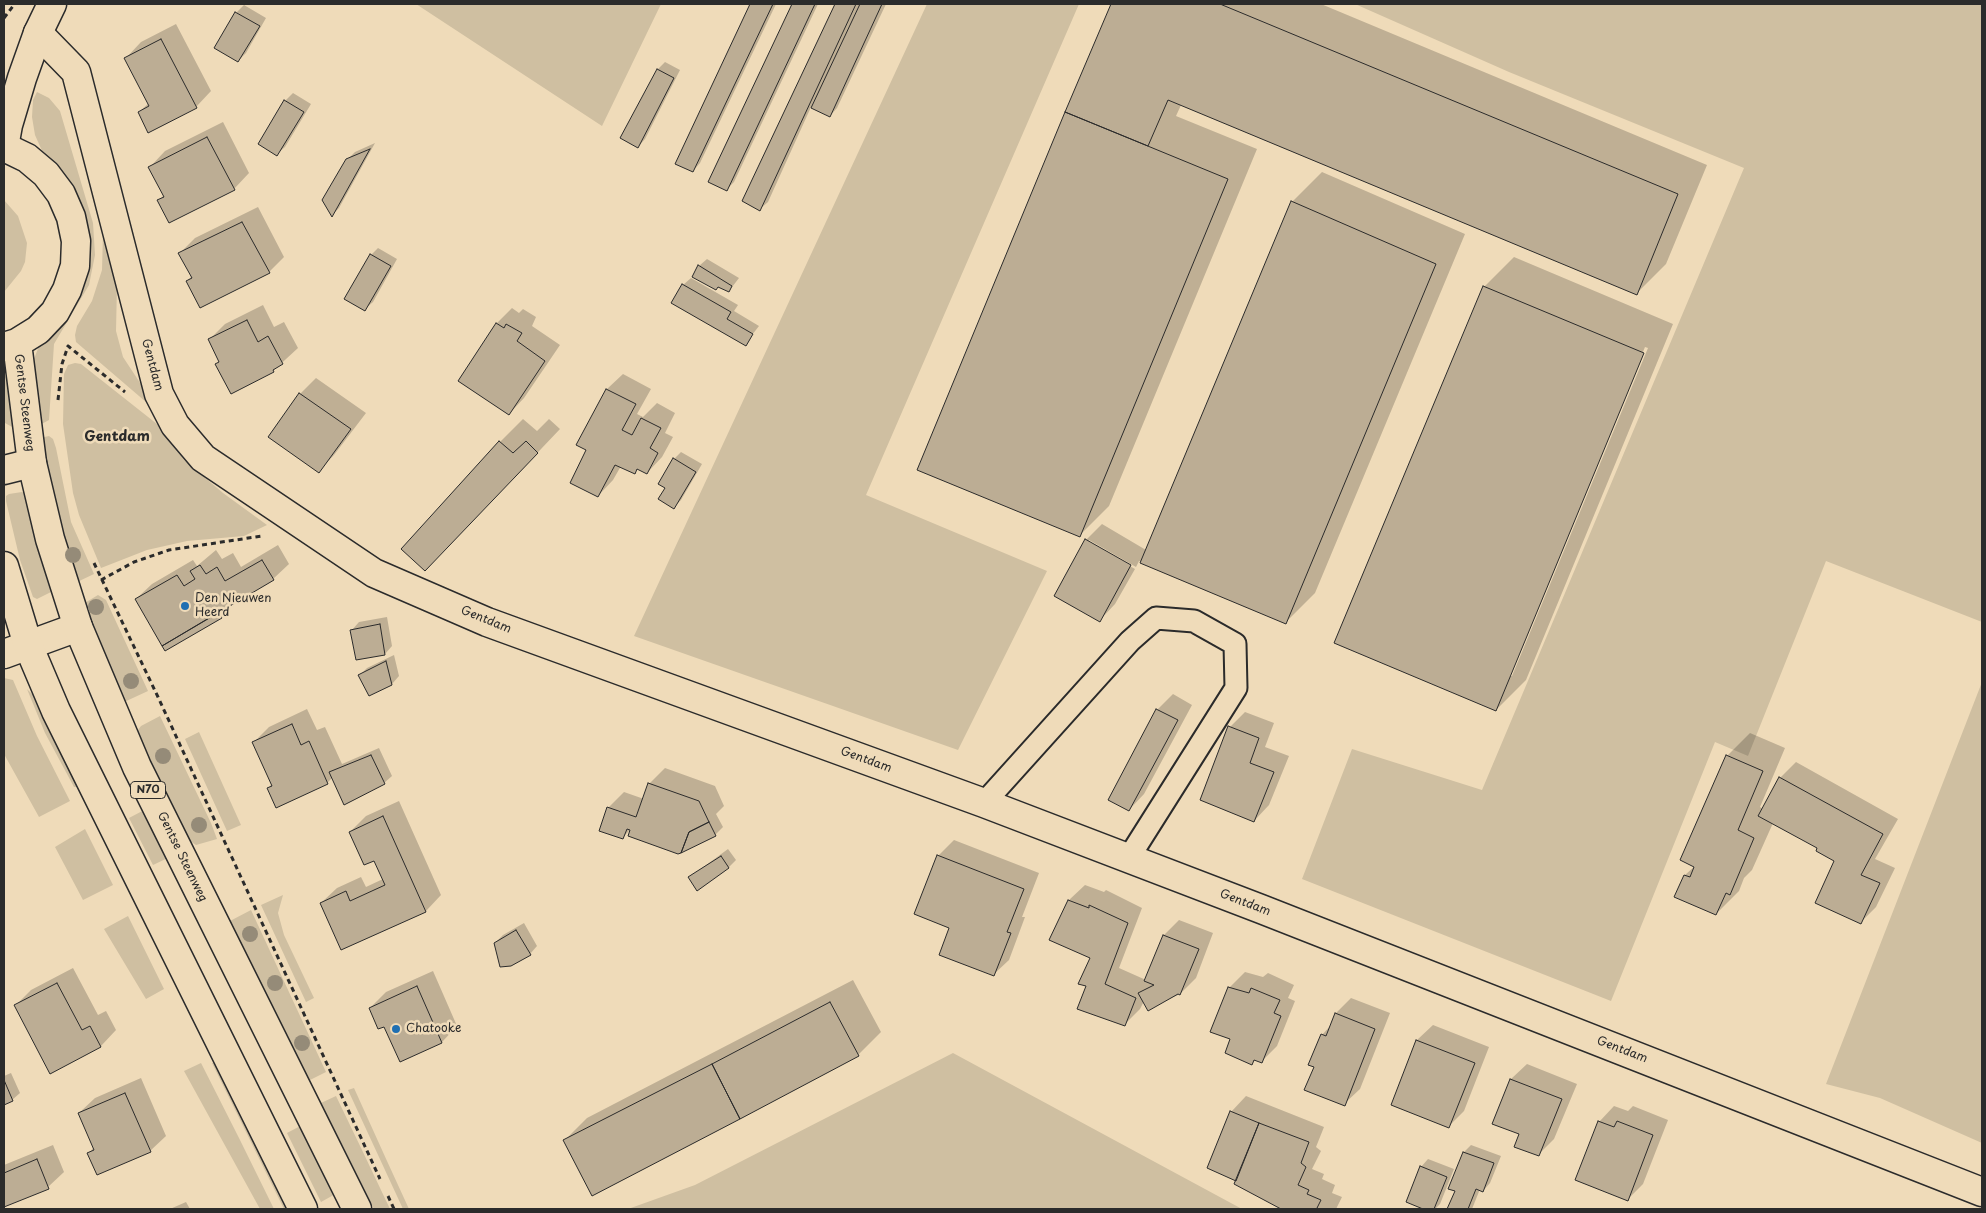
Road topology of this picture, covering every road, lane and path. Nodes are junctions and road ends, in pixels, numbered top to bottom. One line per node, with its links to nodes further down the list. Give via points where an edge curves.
1 (15, 4): 3 (path)
2 (52, 4): 4 (street)
3 (4, 18)
4 (38, 33): 5 (street, via 8,124); 11 (street, Gentdam, via 76,72 159,394 176,425 203,458)
5 (4, 148): 6 (street, Gentse Steenweg, via 27,158 62,194 76,241 68,290 55,312 38,330)
6 (10, 345): 9 (street, Gentse Steenweg / N70)
7 (129, 396): 8 (path, via 68,346 62,364)
8 (58, 402)
9 (32, 463): 10 (street, Gentse Steenweg); 15 (street, Gentse Steenweg / N70)
10 (4, 470)
11 (301, 525): 14 (path, via 263,536 169,550 134,562); 18 (street, Gentdam, via 374,573 487,622)
12 (90, 554): 14 (path)
13 (4, 566): 17 (street)
14 (101, 580): 15 (path); 20 (path)
15 (68, 597): 16 (street, Gentse Steenweg / N70)
16 (78, 627): 17 (street); 24 (street, Gentse Steenweg / N70, via 137,766)
17 (16, 649): 23 (street, via 74,747)
18 (984, 803): 19 (street, Gentdam); 19 (lane, via 1130,641 1156,618 1194,621 1236,644 1236,688)
19 (1128, 860): 22 (street, Gentdam)
20 (382, 1183)
21 (386, 1192): 25 (path)
22 (1982, 1192)
23 (304, 1209)
24 (358, 1209)
25 (394, 1209)

